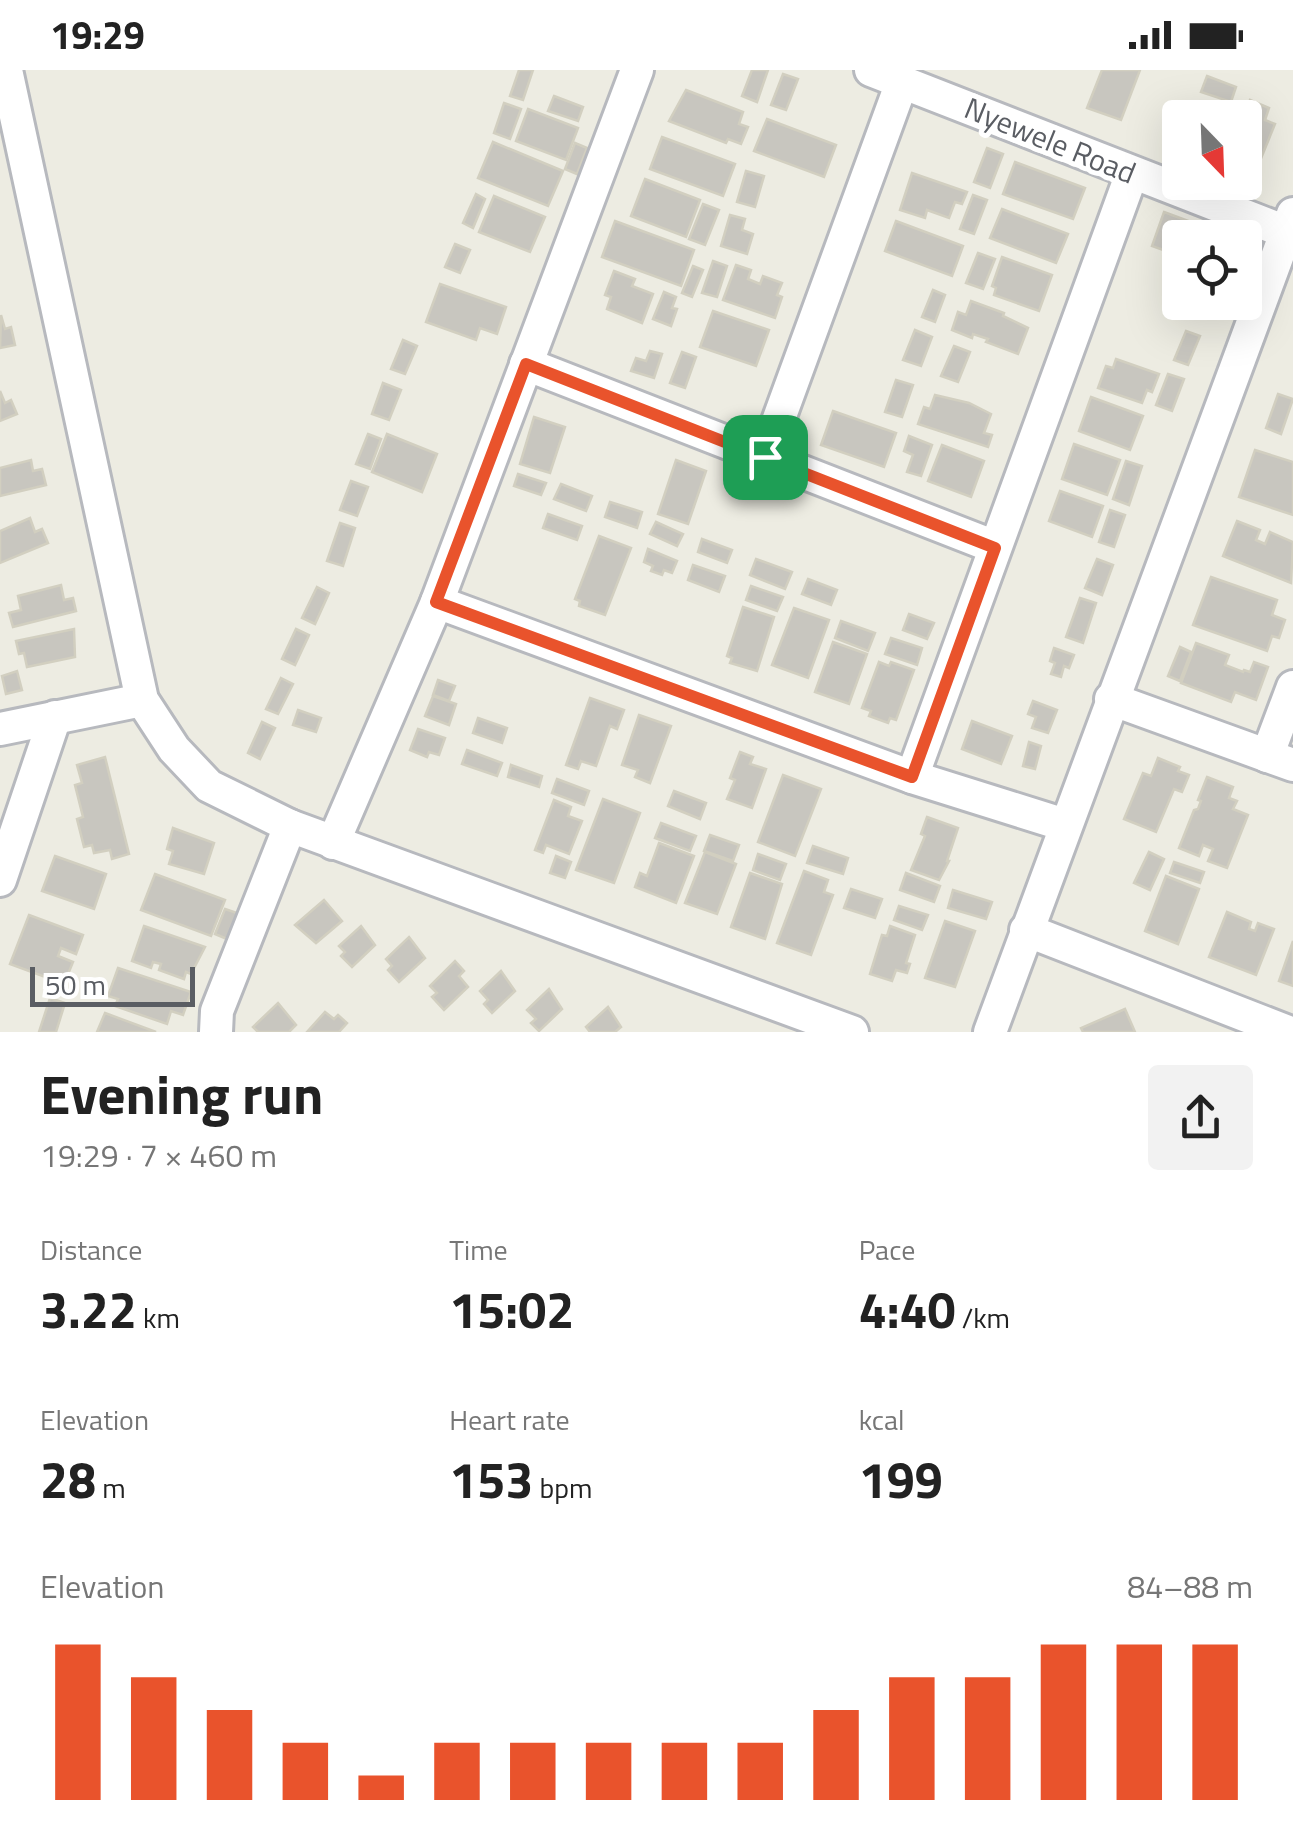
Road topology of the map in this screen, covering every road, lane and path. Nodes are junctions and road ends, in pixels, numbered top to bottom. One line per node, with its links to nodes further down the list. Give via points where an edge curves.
1 (6, 70): 13 (street)
2 (637, 70): 7 (street)
3 (871, 70): 4 (street, Nyewele Road)
4 (902, 82): 5 (street, Nyewele Road); 8 (street)
5 (1132, 174): 6 (street, Nyewele Road); 9 (street)
6 (1290, 223): 12 (street)
7 (526, 364): 8 (street); 10 (street)
8 (765, 457): 9 (street)
9 (995, 548): 17 (street)
10 (436, 602): 17 (street); 20 (street)
11 (1293, 686): 16 (street)
12 (1111, 699): 16 (street); 18 (street)
13 (142, 700): 14 (street); 19 (street, via 209,786)
14 (55, 717): 15 (street); 21 (street)
15 (0, 730)
16 (1280, 760)
17 (912, 777): 18 (street)
18 (1065, 825): 22 (street)
19 (290, 826): 20 (street); 24 (street, via 217,1011)
20 (333, 843): 23 (street)
21 (0, 880)
22 (1026, 930): 26 (street); 27 (street)
23 (814, 1026): 25 (street)
24 (216, 1032)
25 (852, 1032)
26 (990, 1032)
27 (1288, 1032)

